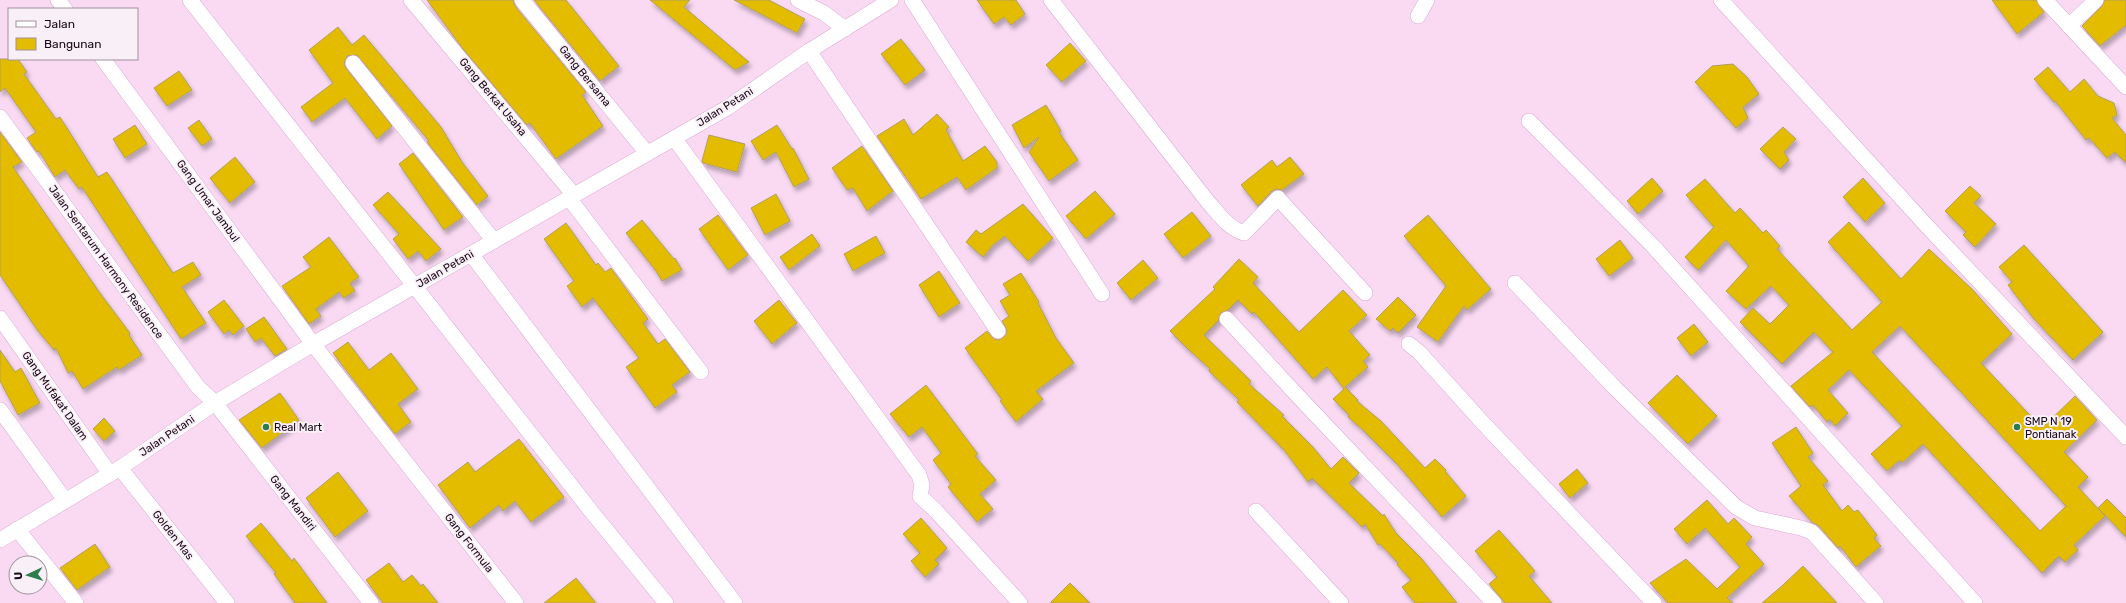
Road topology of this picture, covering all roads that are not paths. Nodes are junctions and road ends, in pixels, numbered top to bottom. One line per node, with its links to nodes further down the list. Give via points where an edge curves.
1 (58, 0): 13 (street)
2 (190, 0): 29 (street)
3 (411, 0): 25 (street, Gang Berkat Usaha)
4 (522, 0): 24 (street, Gang Bersama)
5 (798, 0): 15 (street)
6 (891, 0): 15 (street, Jalan Petani)
7 (912, 0): 31 (street)
8 (1050, 0): 30 (street, via 1226,222 1235,230 1244,233 1278,198)
9 (1427, 0): 14 (street)
10 (1721, 0): 40 (street, via 1926,225)
11 (2046, 0): 16 (street)
12 (2096, 0): 16 (street)
13 (64, 8)
14 (1418, 16)
15 (834, 21): 17 (street, Jalan Petani)
16 (2069, 26): 20 (street)
17 (809, 51): 23 (street, Jalan Petani, via 727,108); 34 (street)
18 (104, 60): 35 (street, Gang Umar Jambul)
19 (353, 63): 26 (street)
20 (2126, 87)
21 (0, 117): 38 (street, Jalan Sentarum Harmony Residence, via 198,387)
22 (1529, 121): 58 (street, via 1652,245)
23 (674, 138): 24 (street, Jalan Petani); 53 (street, via 919,475 922,485 920,496)
24 (647, 153): 25 (street, Jalan Petani)
25 (571, 196): 26 (street, Jalan Petani); 37 (street, Gang Berkat Usaha)
26 (494, 241): 27 (street, Jalan Petani)
27 (471, 254): 29 (street, Jalan Petani); 52 (street)
28 (1515, 283): 57 (street, via 1615,388 1736,507 1755,518 1812,532)
29 (414, 286): 35 (street, Jalan Petani); 51 (street)
30 (1365, 293)
31 (1102, 294)
32 (0, 318): 41 (street, Gang Mufakat Dalam)
33 (1228, 319): 55 (street)
34 (998, 331)
35 (313, 344): 38 (street, Jalan Petani); 42 (street, Gang Umar Jambul)
36 (1409, 344): 56 (street)
37 (701, 372)
38 (216, 403): 41 (street, Jalan Petani); 49 (street, Gang Mandiri)
39 (0, 410): 43 (street)
40 (2126, 437)
41 (115, 471): 43 (street, Jalan Petani); 48 (street, Golden Mas)
42 (422, 483): 50 (street, Gang Formula)
43 (65, 500): 45 (street, Jalan Petani)
44 (1256, 511): 54 (street)
45 (17, 530): 46 (street, Jalan Petani); 47 (street)
46 (0, 540)
47 (76, 603)
48 (227, 603)
49 (371, 603)
50 (516, 603)
51 (666, 603)
52 (735, 603)
53 (1020, 603)
54 (1341, 603)
55 (1494, 603)
56 (1654, 603)
57 (1876, 603)
58 (1975, 603)

